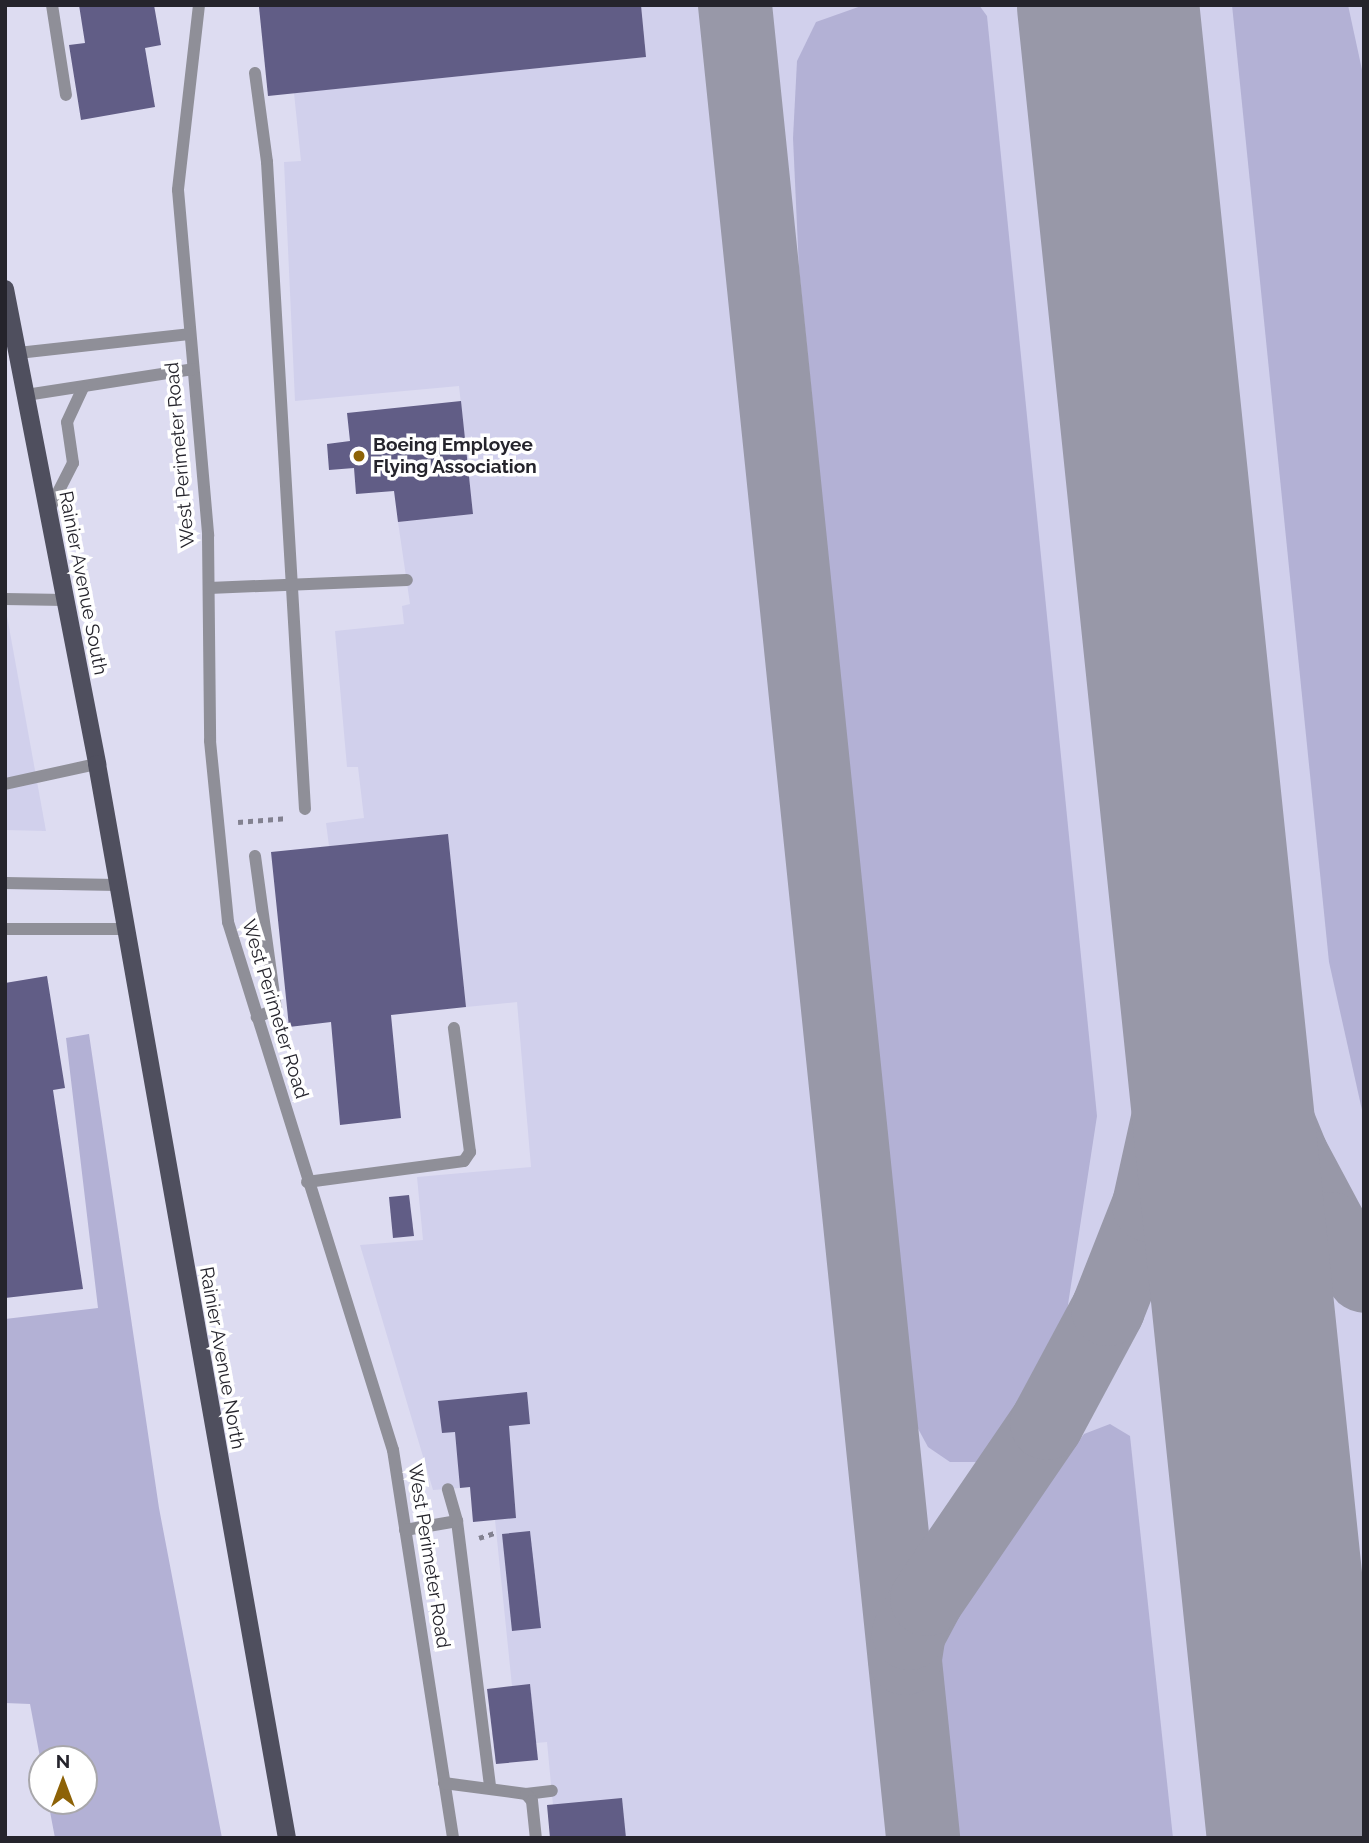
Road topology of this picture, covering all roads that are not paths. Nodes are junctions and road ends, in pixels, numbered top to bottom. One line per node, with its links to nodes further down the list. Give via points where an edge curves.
1 (51, 5): 4 (lane)
2 (199, 5): 6 (lane, West Perimeter Road, via 178,190)
3 (255, 73): 13 (lane, via 267,162)
4 (66, 95)
5 (5, 289): 7 (main road, Rainier Avenue South)
6 (189, 334): 7 (lane); 8 (lane, West Perimeter Road)
7 (18, 353): 10 (main road, Rainier Avenue South)
8 (193, 369): 9 (lane); 14 (lane, West Perimeter Road)
9 (83, 387): 10 (lane); 11 (lane, via 66,422 73,463)
10 (26, 396): 11 (main road, Rainier Avenue South)
11 (48, 513): 16 (main road, Rainier Avenue South)
12 (407, 580): 13 (lane)
13 (290, 585): 14 (lane); 19 (lane)
14 (209, 588): 25 (lane, West Perimeter Road, via 210,741 228,922)
15 (5, 599): 16 (lane)
16 (65, 600): 17 (main road, Rainier Avenue South)
17 (97, 764): 18 (lane); 22 (main road, Rainier Avenue South)
18 (5, 784)
19 (305, 809)
20 (254, 856): 25 (lane, via 276,1009)
21 (5, 883): 22 (lane)
22 (117, 886): 24 (main road, Rainier Avenue North)
23 (5, 929): 24 (lane)
24 (124, 929): 35 (main road, Rainier Avenue North)
25 (257, 1017): 27 (lane, West Perimeter Road)
26 (454, 1028): 27 (lane, via 470,1152 464,1161)
27 (307, 1182): 30 (lane, West Perimeter Road, via 393,1450)
28 (448, 1489): 29 (lane)
29 (457, 1521): 30 (lane); 32 (lane)
30 (405, 1530): 31 (lane, West Perimeter Road)
31 (444, 1783): 32 (lane); 36 (lane, West Perimeter Road)
32 (490, 1787): 34 (lane)
33 (552, 1791): 34 (lane)
34 (526, 1794): 37 (lane, via 532,1801)
35 (287, 1838)
36 (453, 1838)
37 (536, 1838)

